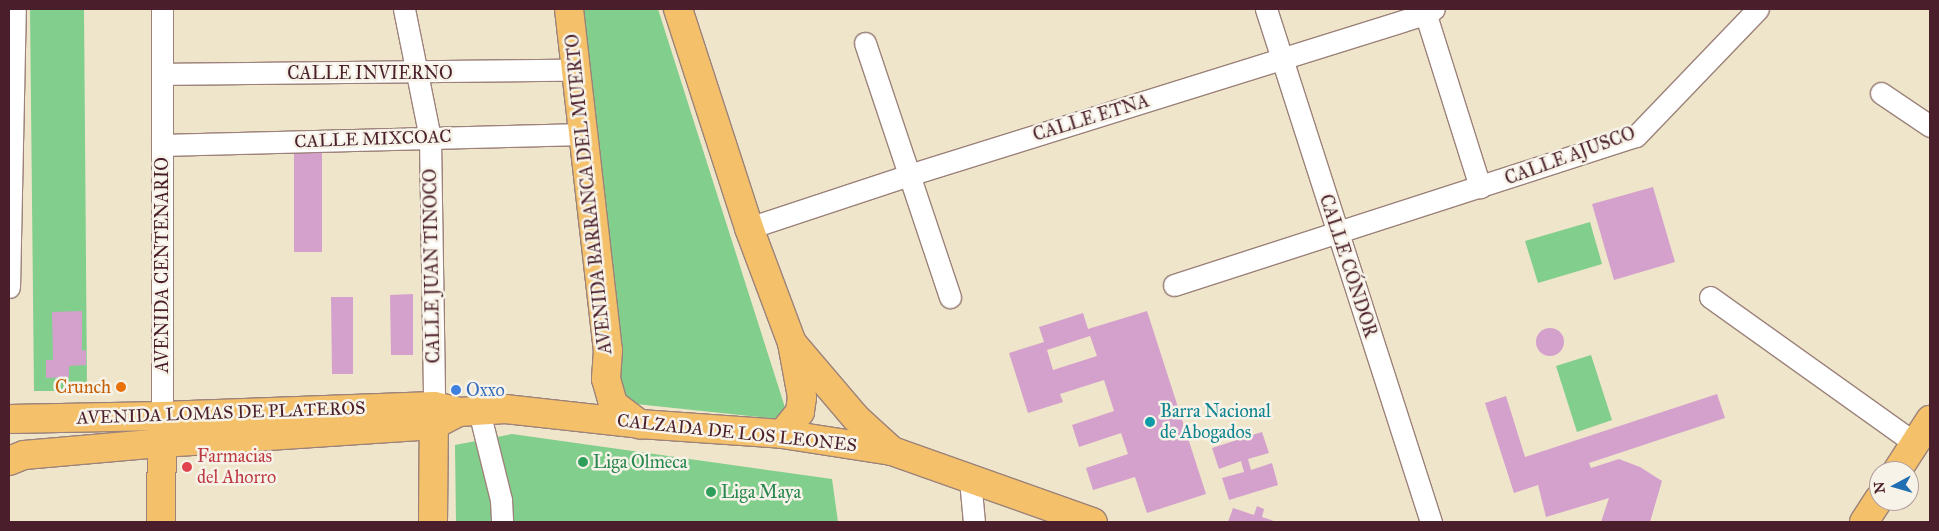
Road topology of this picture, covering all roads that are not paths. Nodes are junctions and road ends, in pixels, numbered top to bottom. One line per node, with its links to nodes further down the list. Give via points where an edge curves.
1 (15, 9): 24 (street)
2 (162, 9): 13 (street, AVENIDA CENTENARIO)
3 (404, 9): 12 (street, CALLE JUAN TINOCO)
4 (569, 9): 11 (main road, AVENIDA BARRANCA DEL MUERTO)
5 (678, 9): 21 (main road)
6 (1266, 9): 10 (street, CALLE CÓNDOR)
7 (1758, 9): 20 (street, CALLE AJUSCO, via 1636,136)
8 (1428, 10): 10 (street, CALLE ETNA); 20 (street)
9 (865, 43): 19 (street)
10 (1282, 58): 19 (street, CALLE ETNA); 22 (street, CALLE CÓNDOR)
11 (576, 70): 12 (street, CALLE INVIERNO); 16 (main road, AVENIDA BARRANCA DEL MUERTO)
12 (417, 73): 13 (street, CALLE INVIERNO); 17 (street, CALLE JUAN TINOCO)
13 (163, 74): 18 (street, AVENIDA CENTENARIO)
14 (1881, 94): 15 (street)
15 (1930, 126)
16 (583, 134): 17 (street, CALLE MIXCOAC); 28 (main road, AVENIDA BARRANCA DEL MUERTO, via 608,350)
17 (430, 138): 18 (street, CALLE MIXCOAC); 29 (street, CALLE JUAN TINOCO)
18 (162, 145): 31 (street, AVENIDA CENTENARIO)
19 (909, 175): 21 (street, CALLE ETNA); 25 (street)
20 (1480, 187): 22 (street, CALLE AJUSCO)
21 (749, 228): 27 (main road)
22 (1338, 232): 23 (street, CALLE AJUSCO); 48 (street, CALLE CÓNDOR)
23 (1174, 285)
24 (9, 287)
25 (950, 297)
26 (1710, 297): 37 (street)
27 (792, 343): 35 (main road, via 802,396 800,412); 38 (main road, via 856,418)
28 (606, 380): 30 (main road, AVENIDA BARRANCA DEL MUERTO, via 588,399); 34 (main road, AVENIDA BARRANCA DEL MUERTO, via 613,404)
29 (452, 414): 30 (main road, CALZADA DE LOS LEONES, via 505,409); 31 (main road, AVENIDA LOMAS DE PLATEROS); 36 (main road, AVENIDA LOMAS DE PLATEROS); 44 (main road); 45 (street, CALLE JUAN TINOCO, via 501,500)
30 (564, 415): 34 (main road, CALZADA DE LOS LEONES)
31 (162, 416): 32 (main road, AVENIDA LOMAS DE PLATEROS); 36 (main road, AVENIDA CENTENARIO)
32 (9, 418)
33 (1930, 420): 37 (main road)
34 (640, 424): 35 (main road, CALZADA DE LOS LEONES)
35 (782, 434): 38 (main road, CALZADA DE LOS LEONES)
36 (162, 443): 39 (main road, AVENIDA LOMAS DE PLATEROS, via 24,455); 43 (main road, AVENIDA CENTENARIO)
37 (1915, 443): 40 (main road)
38 (892, 451): 41 (main road, CALZADA DE LOS LEONES)
39 (9, 461)
40 (1903, 461)
41 (970, 480): 46 (street); 47 (main road, CALZADA DE LOS LEONES)
42 (1871, 511): 49 (main road)
43 (161, 522)
44 (434, 522)
45 (502, 522)
46 (974, 522)
47 (1093, 522)
48 (1431, 522)
49 (1864, 522)

